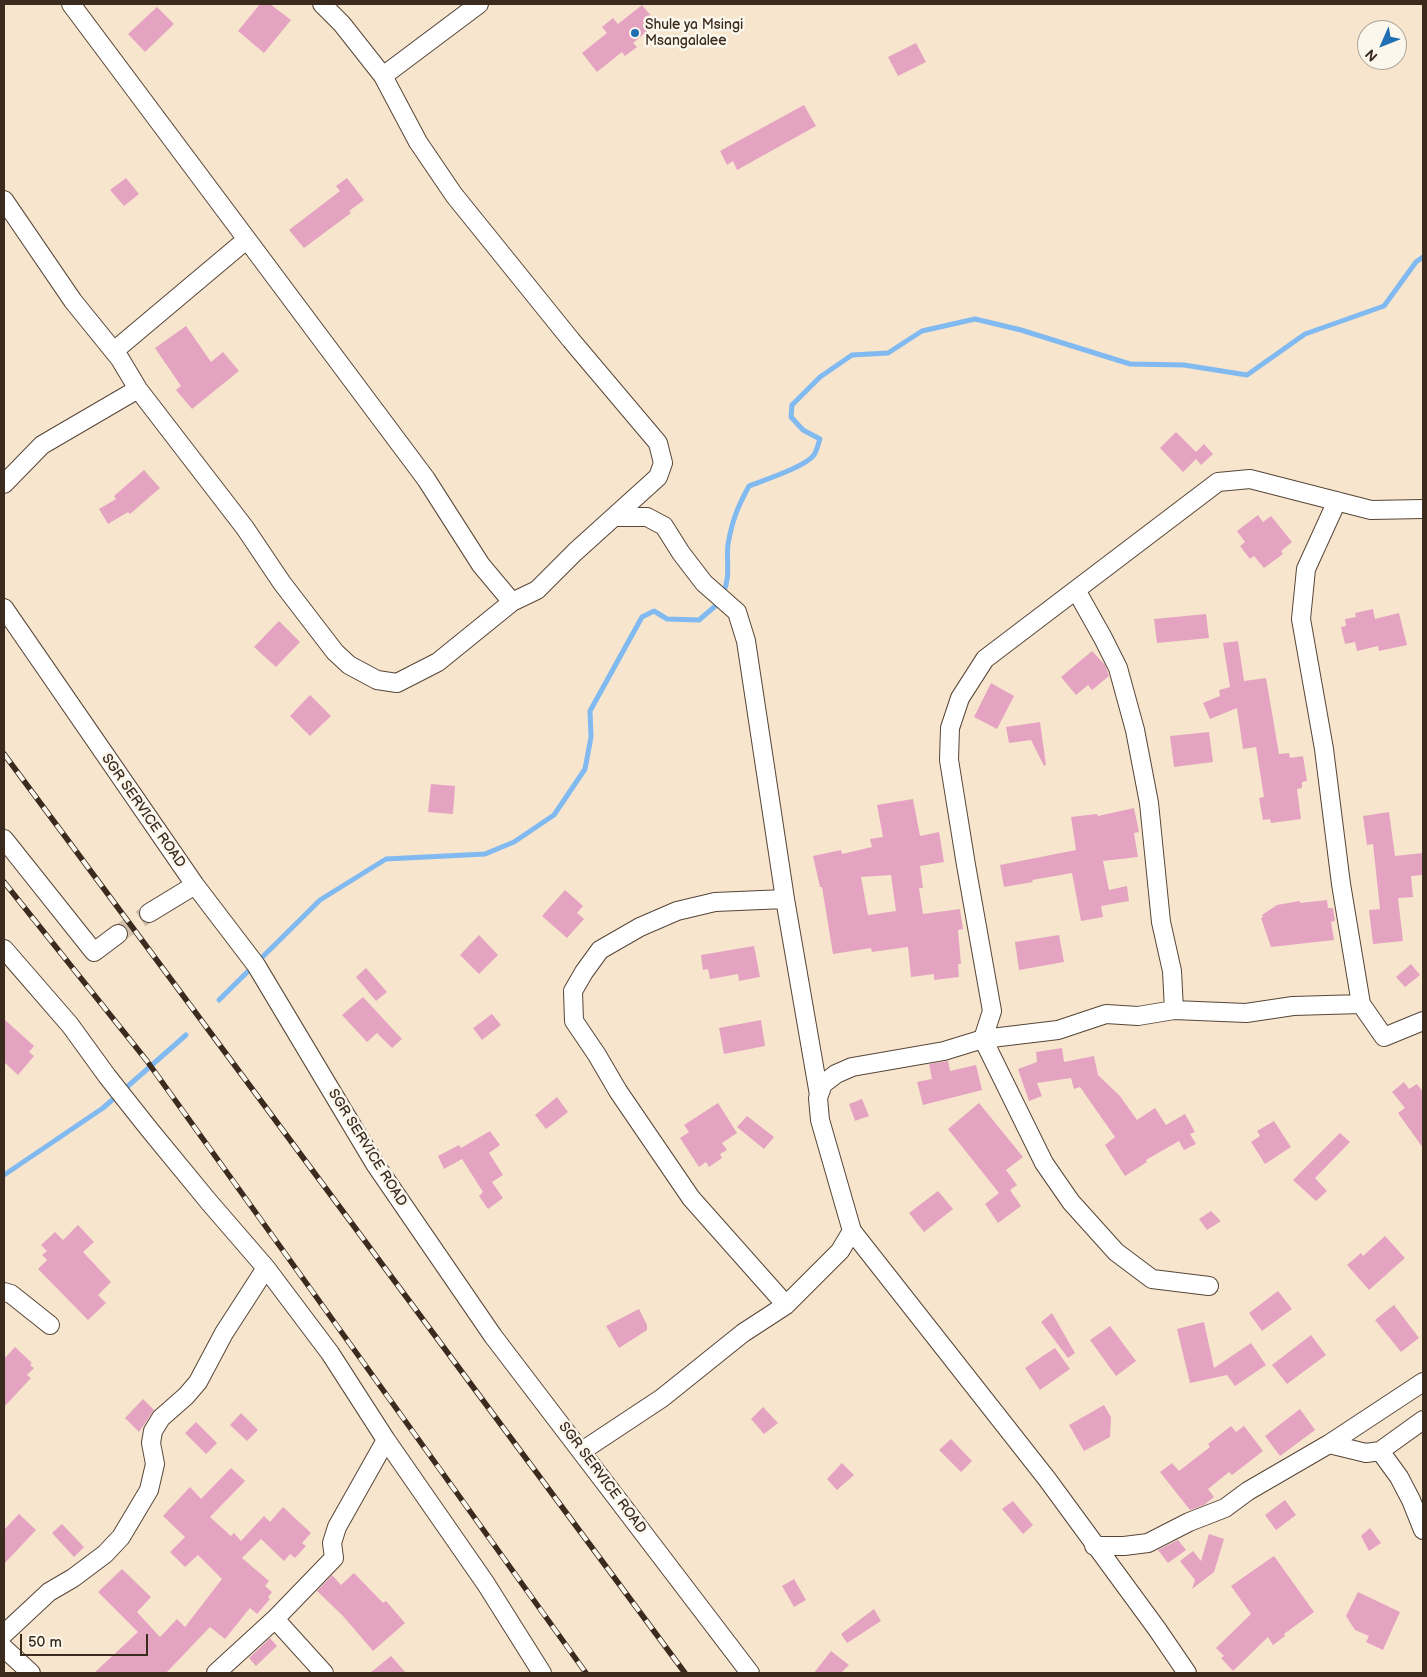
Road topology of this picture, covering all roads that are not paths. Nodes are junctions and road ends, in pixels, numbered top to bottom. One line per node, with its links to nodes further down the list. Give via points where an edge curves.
1 (71, 4): 6 (street)
2 (322, 4): 4 (street)
3 (479, 4): 4 (street)
4 (383, 76): 12 (street, via 418,142 454,195 658,443 663,463 658,477)
5 (4, 200): 7 (street, via 73,301)
6 (246, 240): 7 (street); 14 (street, via 426,479 481,564)
7 (114, 351): 8 (street)
8 (138, 389): 9 (street, via 42,445); 14 (street, via 329,645 349,665 378,680 397,683 438,662)
9 (4, 484)
10 (1337, 501): 11 (street, via 1371,510); 13 (street, via 1250,479 1218,482); 22 (street, via 1306,569 1301,619 1324,749 1341,884)
11 (1423, 509)
12 (615, 516): 14 (street, via 537,590); 18 (street, via 646,517 664,526 704,583 737,612 746,641)
13 (1076, 590): 23 (street, via 1118,668 1135,730 1149,803 1161,922 1172,971); 25 (street, via 985,659 960,698 950,728 949,760 992,1011)
14 (512, 602)
15 (4, 608): 17 (street, SGR SERVICE ROAD)
16 (4, 839): 20 (street, via 94,952)
17 (195, 885): 19 (street); 37 (street, SGR SERVICE ROAD, via 256,964 380,1172 494,1336)
18 (784, 899): 26 (street); 31 (street, via 715,902 662,917 600,950 573,991 574,1021 618,1091 691,1198)
19 (149, 913)
20 (118, 934)
21 (4, 949): 28 (street, via 70,1025 149,1129)
22 (1361, 1004): 23 (street, via 1293,1006 1246,1013); 24 (street, via 1384,1037)
23 (1174, 1010): 25 (street, via 1138,1016 1106,1014 1058,1030)
24 (1423, 1022)
25 (983, 1039): 26 (street, via 944,1051 852,1067 823,1084); 29 (street, via 1044,1163 1071,1202 1109,1245 1152,1279)
26 (820, 1095): 27 (street, via 820,1120)
27 (852, 1231): 31 (street, via 840,1251); 40 (street, via 1047,1479)
28 (266, 1268): 35 (street, via 330,1353); 42 (street, via 224,1333 198,1382 161,1418 153,1431 151,1443 155,1464 149,1490 121,1537 105,1554 49,1592)
29 (1209, 1286)
30 (4, 1292): 32 (street, via 12,1294)
31 (786, 1305): 37 (street, via 743,1333 662,1398)
32 (50, 1325)
33 (1423, 1382): 36 (street)
34 (1423, 1420): 38 (street)
35 (386, 1440): 41 (street, via 336,1527 332,1543 334,1558); 47 (street, via 486,1584)
36 (1329, 1444): 38 (street, via 1366,1453); 40 (street, via 1225,1508 1148,1543)
37 (582, 1451): 48 (street, SGR SERVICE ROAD)
38 (1380, 1451): 39 (street, via 1400,1477)
39 (1423, 1530)
40 (1094, 1546): 49 (street)
41 (275, 1619): 45 (street); 46 (street)
42 (4, 1634)
43 (4, 1648): 44 (street)
44 (31, 1673)
45 (216, 1673)
46 (324, 1673)
47 (542, 1673)
48 (750, 1673)
49 (1187, 1673)

